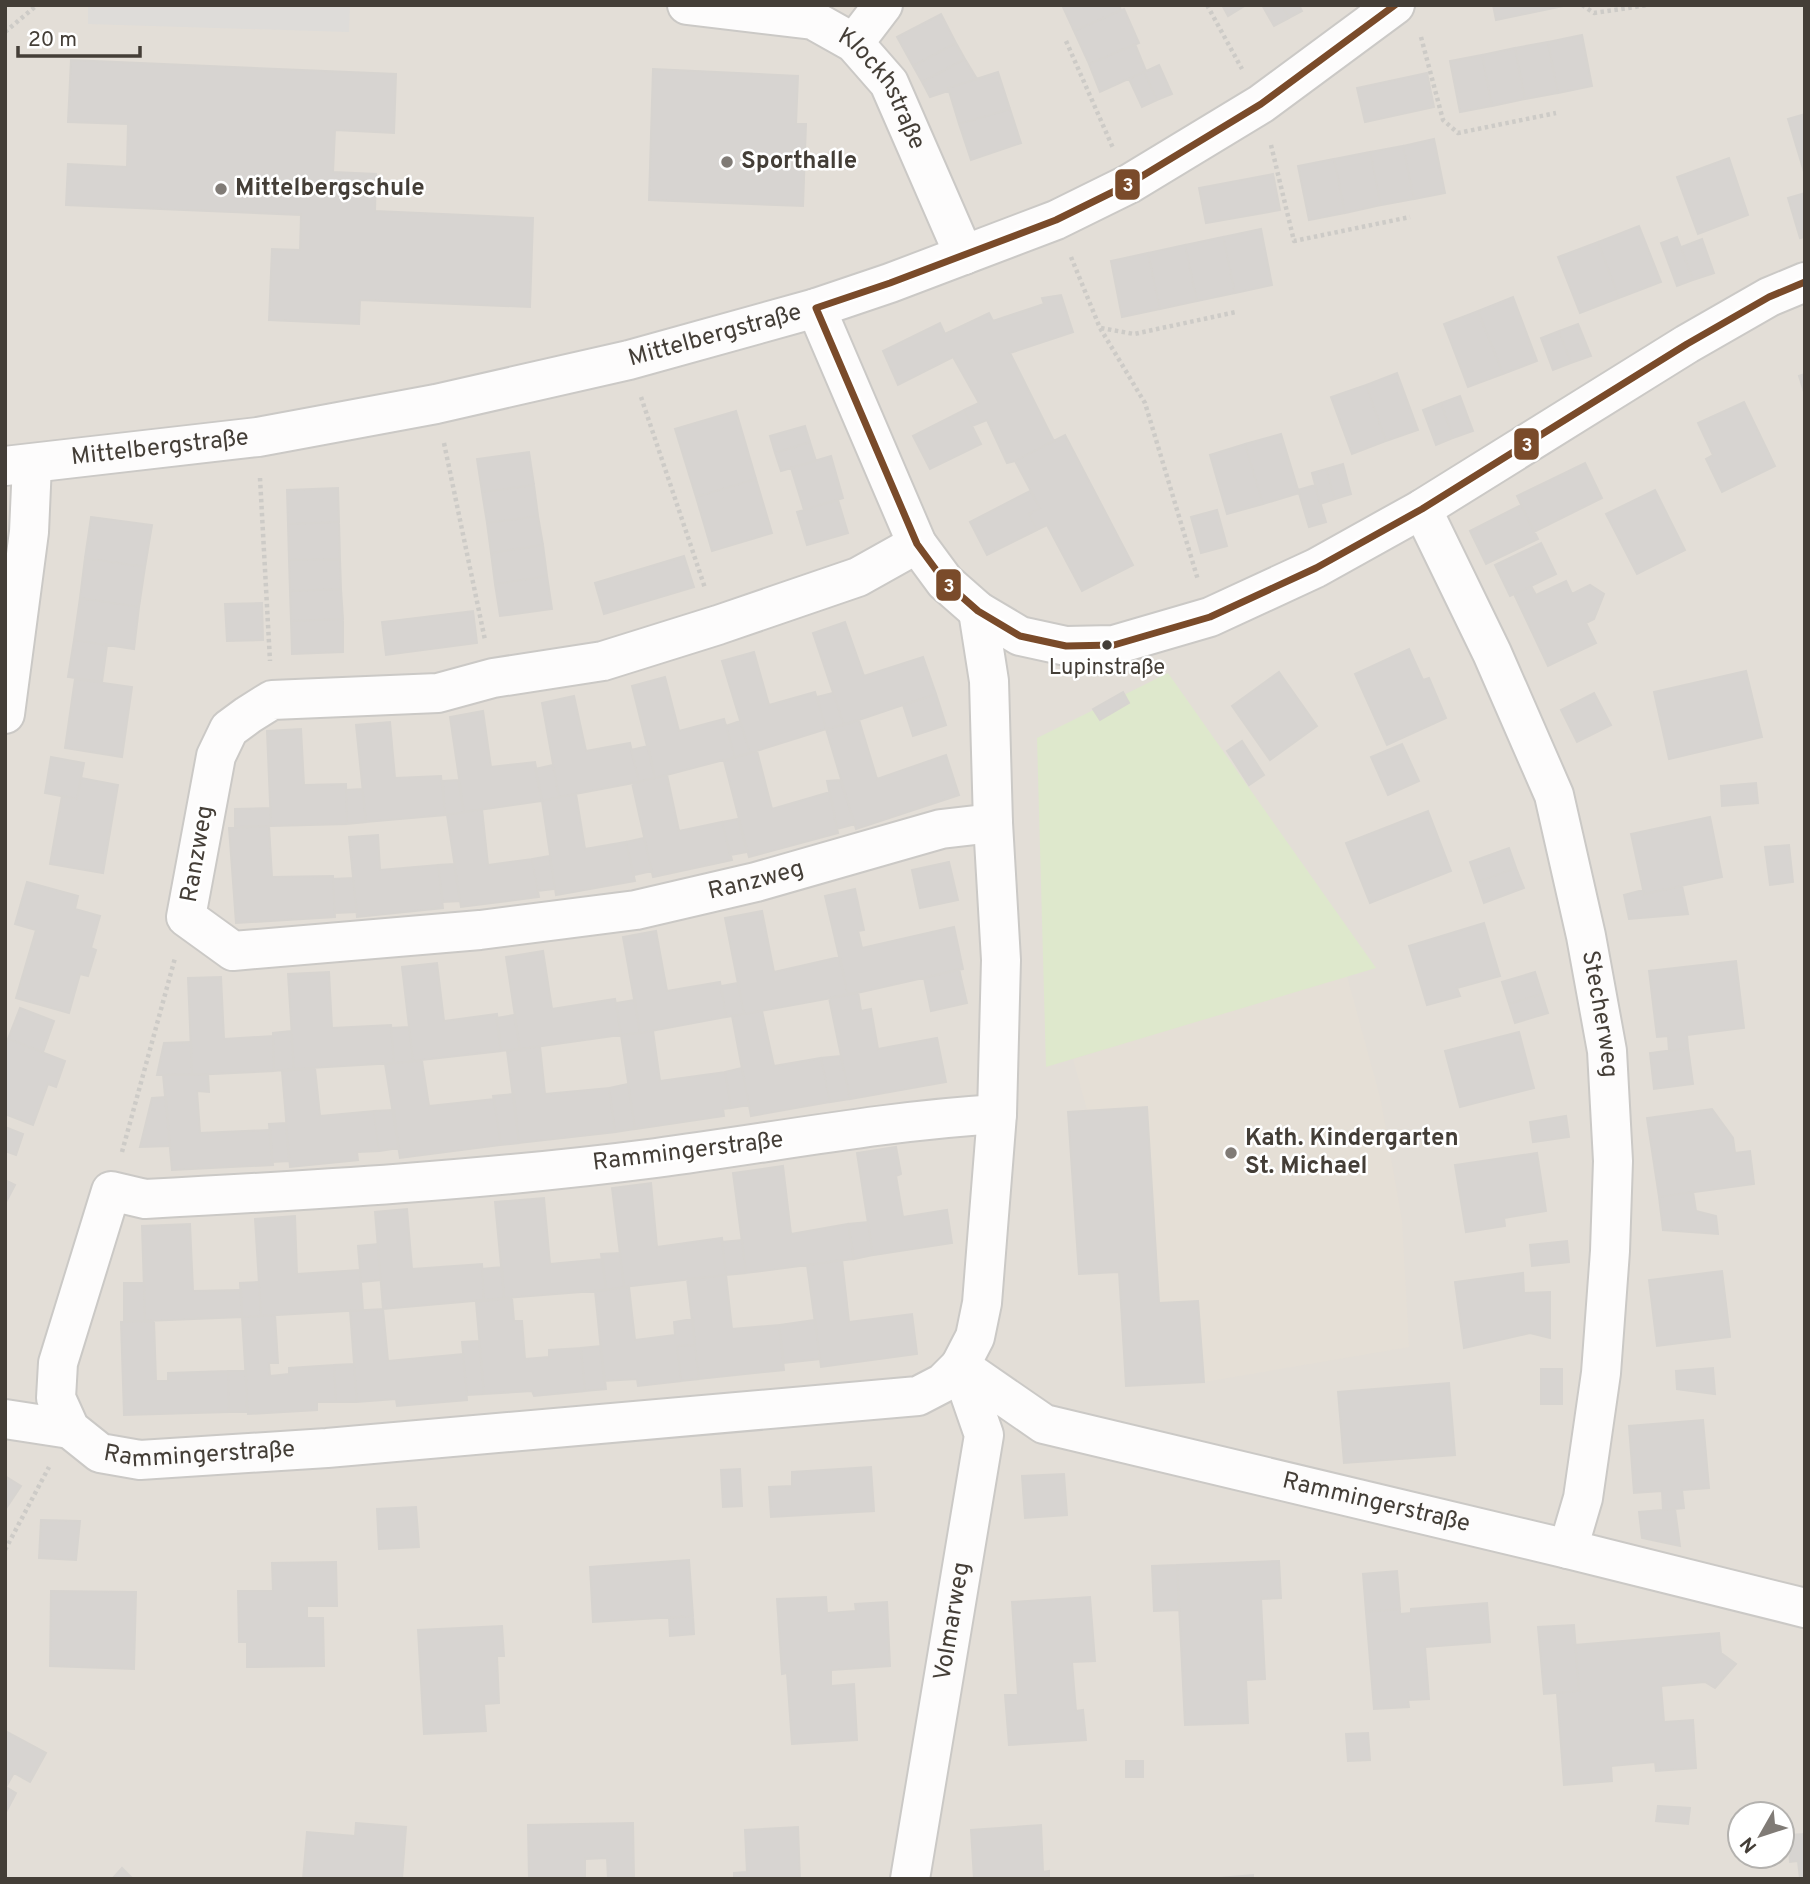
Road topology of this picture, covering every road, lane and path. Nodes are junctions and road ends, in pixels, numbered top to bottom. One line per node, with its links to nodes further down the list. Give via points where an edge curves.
1 (37, 5): 8 (path)
2 (687, 5): 10 (street, Klockhstraße, via 813,20)
3 (883, 5): 10 (street)
4 (1207, 5): 11 (path)
5 (1582, 5): 6 (path, via 1594,13)
6 (1648, 5)
7 (1407, 18): 11 (street, Mittelbergstraße); 12 (path, via 1443,120 1458,133)
8 (5, 32)
9 (1066, 41): 13 (path)
10 (854, 43): 16 (street, Klockhstraße, via 889,83)
11 (1261, 104): 13 (street, Mittelbergstraße); 14 (path, via 1293,241)
12 (1556, 113)
13 (1129, 184): 15 (street, Mittelbergstraße)
14 (1410, 216)
15 (1056, 220): 16 (street, Mittelbergstraße); 20 (path)
16 (964, 255): 18 (street, Mittelbergstraße)
17 (1805, 282): 25 (street, via 1769,297 1688,344)
18 (816, 308): 21 (street, Mittelbergstraße); 26 (street)
19 (1236, 312): 20 (path, via 1133,334)
20 (1100, 328): 28 (path, via 1145,403)
21 (629, 360): 22 (street, Mittelbergstraße); 29 (path)
22 (436, 404): 23 (street, Mittelbergstraße); 30 (path)
23 (258, 436): 24 (street, Mittelbergstraße); 31 (path)
24 (19, 465): 32 (street, via 29,531)
25 (1422, 509): 28 (street, via 1316,568); 40 (street, Stecherweg, via 1554,795 1607,1051 1613,1161 1601,1373 1583,1498)
26 (917, 544): 27 (street, via 945,582); 29 (street, Ranzweg, via 858,577)
27 (978, 611): 28 (street, via 1020,636 1066,646 1114,645); 33 (street, Rammingerstraße, via 989,681)
28 (1210, 617)
29 (718, 625): 30 (street, Ranzweg, via 603,661)
30 (494, 678): 31 (street, Ranzweg, via 438,693)
31 (272, 701): 34 (street, Ranzweg, via 229,729 216,756)
32 (5, 714)
33 (993, 823): 34 (street, Ranzweg, via 941,829 756,882 636,910 480,930 233,951); 35 (street, Rammingerstraße, via 1001,960)
34 (186, 917): 36 (path)
35 (997, 1114): 36 (street, Rammingerstraße, via 937,1118 654,1158 365,1187 145,1199); 37 (street, Rammingerstraße, via 982,1303 975,1337)
36 (111, 1191): 39 (street, Rammingerstraße, via 58,1363 57,1398)
37 (960, 1366): 39 (street, Rammingerstraße, via 943,1383 918,1396 327,1448 141,1460 100,1453); 40 (street, Rammingerstraße, via 1044,1424); 43 (street, Volmarweg, via 984,1435)
38 (5, 1419): 39 (street)
39 (70, 1429): 41 (path)
40 (1568, 1549): 42 (street, Rammingerstraße)
41 (5, 1550)
42 (1805, 1608)
43 (910, 1879)

